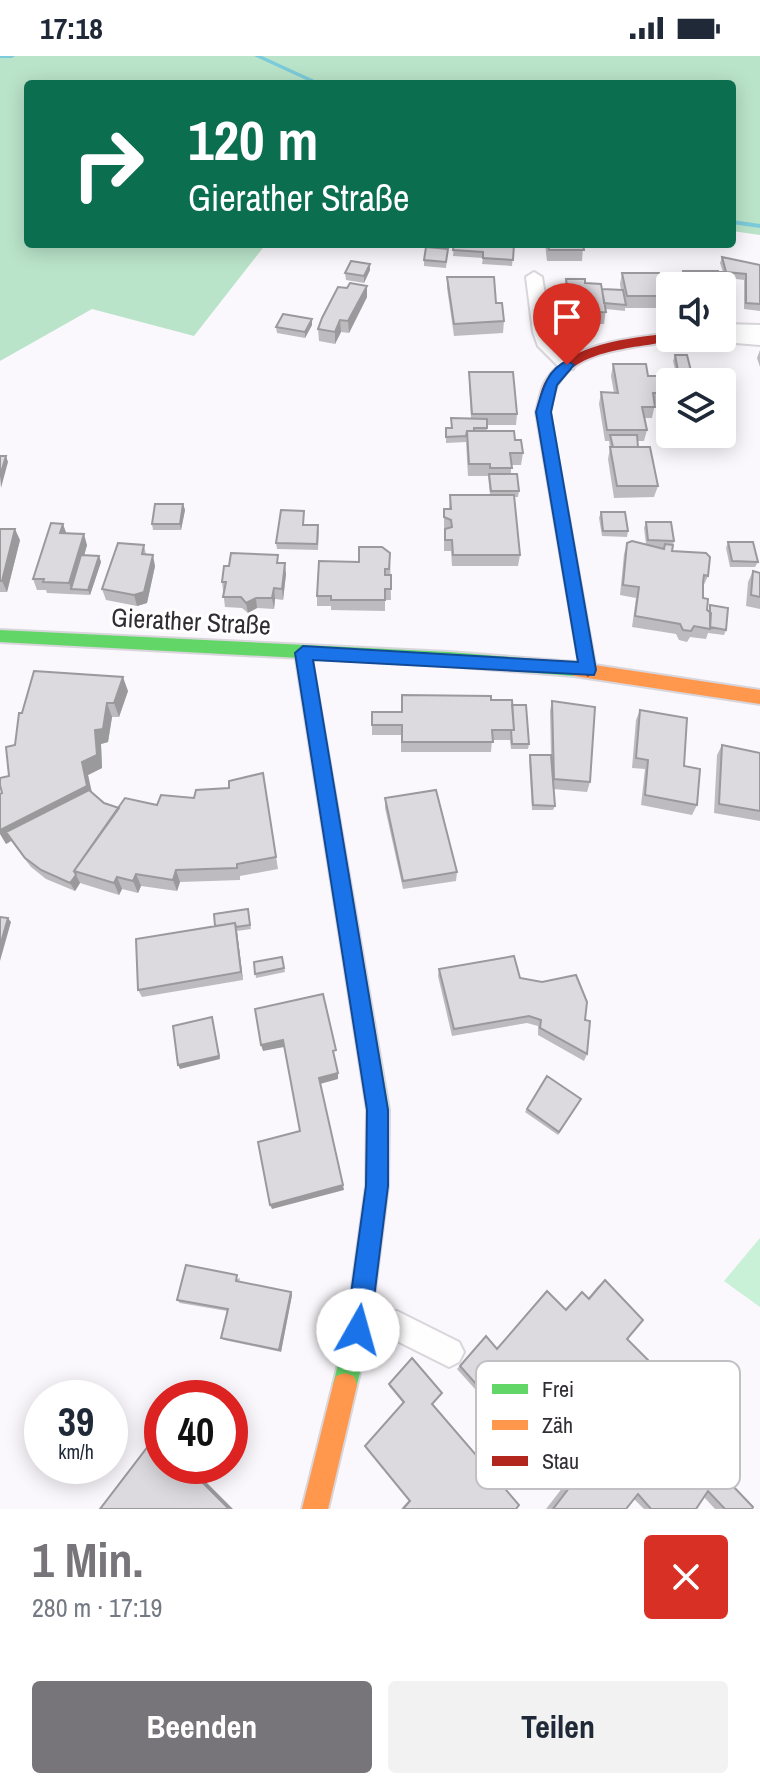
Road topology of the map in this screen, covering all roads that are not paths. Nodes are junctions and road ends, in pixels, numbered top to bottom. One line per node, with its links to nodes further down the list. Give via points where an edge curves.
1 (534, 277): 5 (lane, via 546,346)
2 (736, 334): 3 (street)
3 (760, 335)
4 (656, 339): 5 (street)
5 (567, 365): 8 (street, via 551,384 543,412)
6 (0, 636): 7 (street, Gierather Straße)
7 (303, 653): 8 (street, Gierather Straße); 10 (street, via 378,1110 377,1186)
8 (588, 670): 9 (street, Gierather Straße)
9 (760, 697)
10 (358, 1330): 11 (lane, via 397,1325); 12 (street)
11 (449, 1352)
12 (315, 1509)

